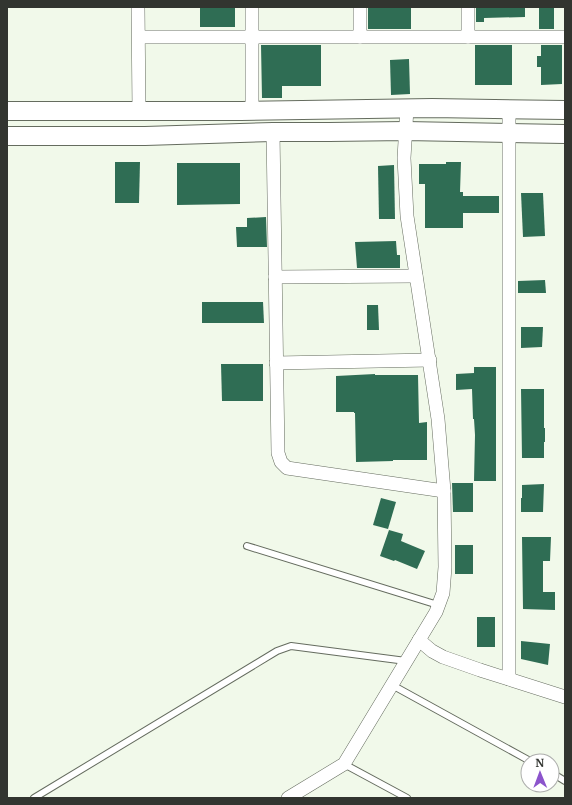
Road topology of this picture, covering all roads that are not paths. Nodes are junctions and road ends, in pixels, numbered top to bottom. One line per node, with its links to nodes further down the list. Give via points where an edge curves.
1 (138, 7): 5 (street)
2 (252, 7): 6 (street)
3 (360, 7): 7 (street)
4 (468, 7): 8 (street)
5 (139, 37): 6 (street); 15 (street)
6 (251, 37): 7 (street); 12 (street)
7 (360, 37): 8 (street)
8 (468, 37): 9 (street)
9 (565, 37)
10 (407, 108): 11 (main road); 12 (main road); 16 (street)
11 (509, 109): 13 (main road); 18 (street)
12 (252, 110): 15 (main road)
13 (565, 110)
14 (7, 111): 15 (main road)
15 (140, 111)
16 (406, 131): 17 (main road); 18 (main road); 21 (street, via 404,158 407,216)
17 (273, 132): 20 (main road, via 144,136); 22 (street)
18 (509, 133): 19 (main road); 30 (street)
19 (565, 134)
20 (7, 136)
21 (416, 276): 22 (street); 23 (street)
22 (275, 277): 24 (street)
23 (430, 360): 24 (street); 25 (street)
24 (276, 363): 25 (street, via 278,453 281,462 287,468)
25 (444, 491): 27 (street, via 445,567 443,593)
26 (247, 546): 27 (lane)
27 (438, 605): 28 (street)
28 (419, 640): 29 (street); 30 (street, via 443,657)
29 (406, 662): 31 (street); 35 (lane, via 291,646 277,651)
30 (509, 679): 32 (street)
31 (392, 685): 33 (lane); 34 (street)
32 (565, 697)
33 (520, 755)
34 (344, 764): 36 (street); 37 (lane)
35 (34, 798)
36 (288, 798)
37 (406, 798)

